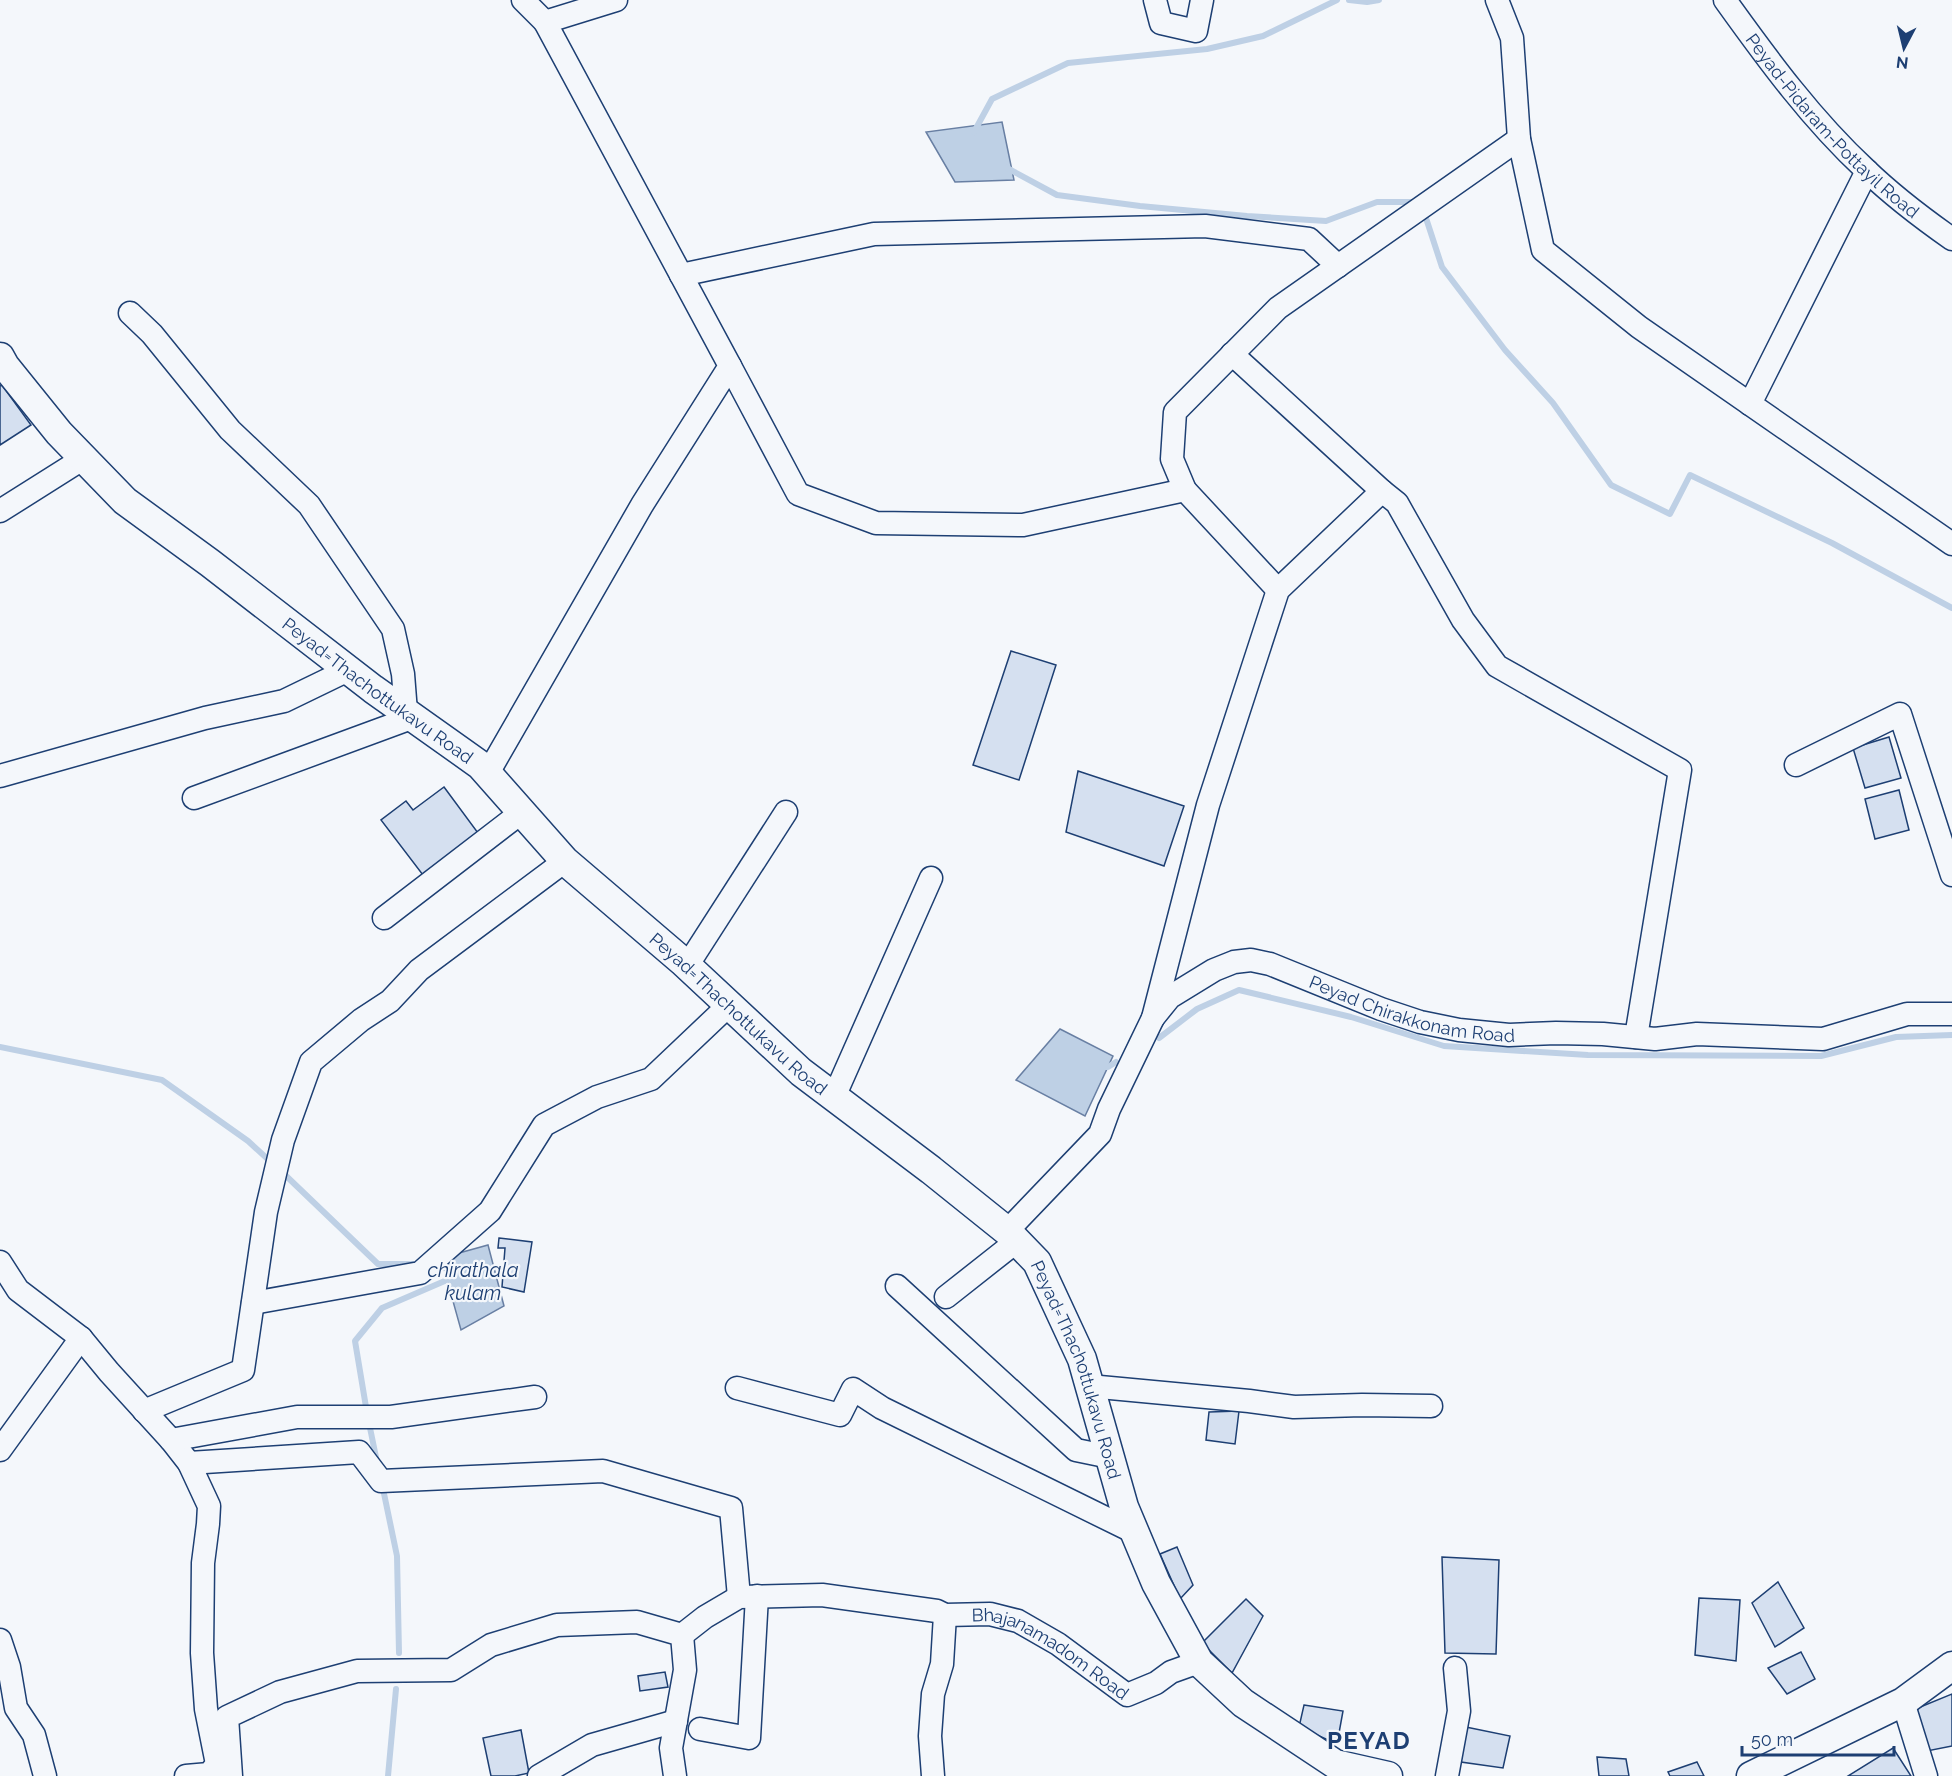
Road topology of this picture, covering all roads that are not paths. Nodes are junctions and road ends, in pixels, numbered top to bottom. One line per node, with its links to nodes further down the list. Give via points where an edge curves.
1 (523, 0): 7 (street)
2 (616, 0): 7 (street)
3 (1155, 0): 4 (street, via 1161,23 1196,31)
4 (1202, 0)
5 (1497, 0): 8 (street, via 1512,38)
6 (1725, 0): 9 (street, Peyad-Pidaram-Pottayil Road, via 1817,119)
7 (545, 22): 12 (street)
8 (1520, 139): 11 (street); 17 (street, via 1543,250 1639,327)
9 (1867, 171): 10 (street, Peyad-Pidaram-Pottayil Road); 17 (street)
10 (1952, 239)
11 (1338, 266): 12 (street, via 1309,239 1205,226 874,234); 14 (street, via 1278,308)
12 (681, 274): 16 (street)
13 (130, 313): 25 (street, via 152,334 230,430 309,505 393,629)
14 (1232, 354): 19 (street, via 1174,411 1172,459); 20 (street)
15 (0, 357): 18 (main road, Peyad=Thachottukavu Road, via 59,433)
16 (730, 366): 19 (street, via 798,494 876,523 1023,525); 27 (street, via 642,505)
17 (1750, 404): 22 (street)
18 (84, 458): 21 (street); 24 (main road, Peyad=Thachottukavu Road, via 125,501)
19 (1185, 490): 23 (street)
20 (1382, 491): 23 (street); 40 (street, via 1397,503 1463,620 1497,666 1680,770)
21 (0, 511)
22 (1952, 544)
23 (1278, 590): 39 (street, via 1208,805)
24 (348, 670): 25 (main road, Peyad=Thachottukavu Road); 28 (street, via 284,700)
25 (410, 715): 27 (main road, Peyad=Thachottukavu Road); 29 (street)
26 (1796, 765): 33 (street, via 1900,714)
27 (488, 773): 31 (main road, Peyad=Thachottukavu Road)
28 (0, 776)
29 (194, 798)
30 (786, 812): 36 (street)
31 (522, 813): 32 (main road, Peyad=Thachottukavu Road); 35 (street)
32 (565, 861): 36 (main road, Peyad=Thachottukavu Road); 46 (street, via 419,970 390,1001 311,1062 280,1150 266,1212)
33 (1952, 874)
34 (931, 878): 41 (street)
35 (384, 918)
36 (687, 966): 37 (main road, Peyad=Thachottukavu Road)
37 (729, 1005): 41 (main road, Peyad=Thachottukavu Road); 46 (street, via 651,1079 597,1097 544,1125 490,1211 420,1273)
38 (1951, 1013): 40 (street, Peyad Chirakkonam Road, via 1907,1014 1822,1039 1697,1034)
39 (1153, 1018): 40 (street, Peyad Chirakkonam Road, via 1170,997 1214,970 1251,960 1381,1009 1459,1030 1509,1035); 42 (street, Peyad Chirakkonam Road, via 1100,1134)
40 (1636, 1037)
41 (834, 1097): 42 (main road, Peyad=Thachottukavu Road)
42 (1012, 1236): 45 (street, Peyad Chirakkonam Road); 48 (main road, Peyad=Thachottukavu Road, via 1037,1262 1082,1359)
43 (0, 1262): 47 (street, via 18,1290)
44 (897, 1286): 55 (street, via 1076,1450)
45 (946, 1298)
46 (253, 1303): 52 (street, via 243,1370)
47 (81, 1338): 52 (street); 54 (street)
48 (1089, 1386): 51 (street, via 1294,1407); 55 (main road, Peyad=Thachottukavu Road)
49 (737, 1388): 57 (street, via 840,1415 853,1389 882,1408)
50 (535, 1397): 53 (street, via 382,1417 297,1417)
51 (1431, 1407)
52 (144, 1411): 53 (street)
53 (171, 1440): 56 (street)
54 (0, 1450)
55 (1110, 1457): 57 (main road, Peyad=Thachottukavu Road)
56 (189, 1463): 58 (street, via 358,1452 381,1481 603,1471 731,1508); 69 (street, via 208,1506 202,1653)
57 (1134, 1532): 62 (main road, Peyad=Thachottukavu Road, via 1156,1583)
58 (748, 1597): 59 (street, via 822,1595); 60 (street, via 705,1617); 68 (street, via 749,1738)
59 (937, 1613): 62 (street, Bhajanamadom Road, via 990,1614 1018,1620 1127,1695); 76 (street, via 942,1664 933,1694)
60 (682, 1635): 66 (street, via 637,1622 557,1625 491,1645 451,1670 357,1671 280,1692); 67 (street, via 686,1670)
61 (0, 1640): 71 (street, via 16,1708 34,1735)
62 (1199, 1662): 70 (main road, Peyad=Thachottukavu Road, via 1243,1703)
63 (1952, 1666): 65 (main road)
64 (1455, 1668): 78 (street, via 1459,1711)
65 (1903, 1702): 79 (main road); 80 (street)
66 (227, 1717): 69 (street); 73 (street)
67 (676, 1721): 74 (street, via 592,1745); 75 (street, via 672,1748)
68 (700, 1729)
69 (212, 1737): 72 (street, via 217,1764 209,1774)
70 (1329, 1770): 77 (main road)
71 (45, 1776)
72 (186, 1776)
73 (231, 1776)
74 (539, 1776)
75 (675, 1776)
76 (933, 1776)
77 (1388, 1776)
78 (1447, 1776)
79 (1751, 1776)
80 (1926, 1776)

